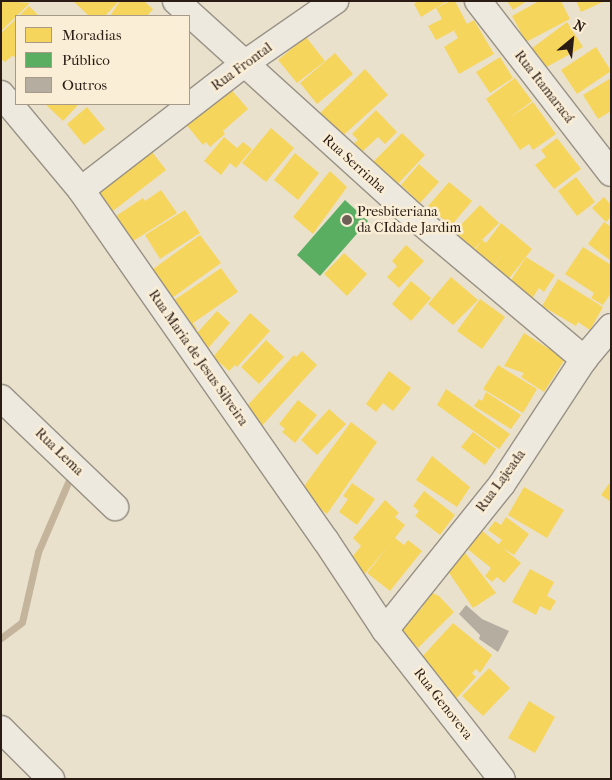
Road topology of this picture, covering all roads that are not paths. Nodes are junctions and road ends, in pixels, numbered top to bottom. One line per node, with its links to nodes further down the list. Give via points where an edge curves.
1 (176, 1): 4 (street, Rua Serrinha)
2 (335, 1): 4 (street, Rua Frontal)
3 (478, 1): 6 (street, Rua Itamaracá)
4 (244, 64): 7 (street, Rua Frontal); 9 (street, Rua Serrinha, via 405,209)
5 (3, 102): 7 (street, Rua Maria de Jesus Silveira)
6 (611, 173)
7 (80, 190): 12 (street, Rua Maria de Jesus Silveira, via 321,533)
8 (611, 327): 9 (street, Rua Lajeada)
9 (584, 359): 12 (street, Rua Lajeada, via 502,484)
10 (1, 398): 11 (street, Rua Lema)
11 (115, 507)
12 (385, 630): 15 (street, Rua Genoveva)
13 (1, 729): 14 (street)
14 (51, 779)
15 (502, 779)

